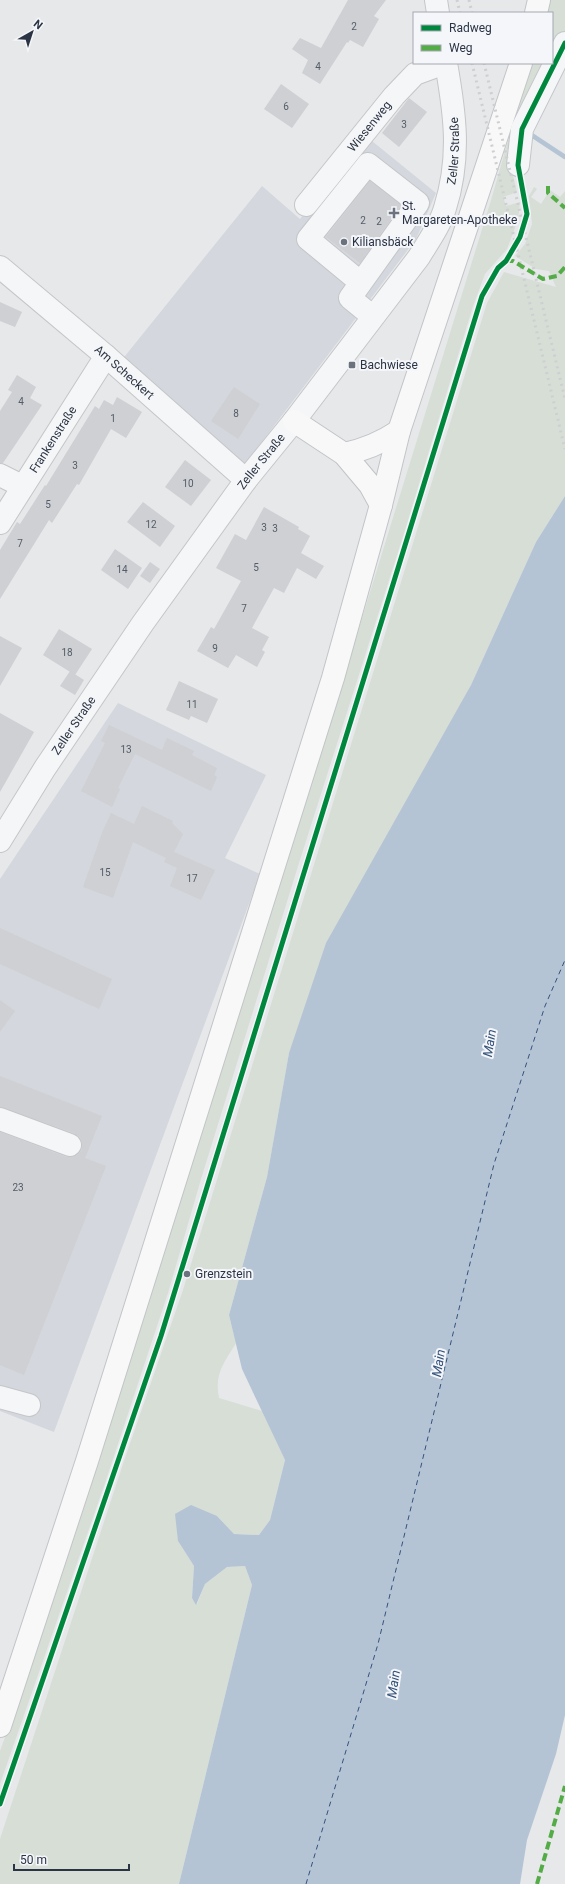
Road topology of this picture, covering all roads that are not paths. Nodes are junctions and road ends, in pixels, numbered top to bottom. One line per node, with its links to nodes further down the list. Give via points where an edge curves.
1 (436, 0): 3 (street)
2 (540, 0): 4 (main road)
3 (438, 12)
4 (536, 12)
5 (565, 43): 9 (street, via 522,129)
6 (443, 64): 10 (street, Wiesenweg, via 415,74 394,96)
7 (446, 64): 13 (street, Zeller Straße, via 455,120 455,143 452,178 445,210 419,257)
8 (521, 64): 16 (main road)
9 (518, 165)
10 (306, 205)
11 (0, 267): 14 (street, Am Scheckert)
12 (360, 282): 12 (street, via 308,239 368,164 418,203); 13 (street, via 350,298)
13 (372, 316): 15 (street, Zeller Straße)
14 (106, 356): 19 (street, Am Scheckert); 20 (street, Frankenstraße)
15 (294, 421): 17 (main road); 19 (street, Zeller Straße)
16 (399, 431): 17 (main road, via 379,444); 21 (main road)
17 (344, 454): 21 (main road, via 370,485)
18 (0, 474): 20 (street)
19 (246, 480): 23 (street, Zeller Straße, via 143,623 45,768)
20 (22, 486): 22 (street, Frankenstraße)
21 (381, 505): 28 (main road, via 333,678 82,1476)
22 (0, 523)
23 (0, 841)
24 (0, 1119): 25 (street)
25 (70, 1146)
26 (0, 1397): 27 (street)
27 (29, 1405)
28 (0, 1726)

